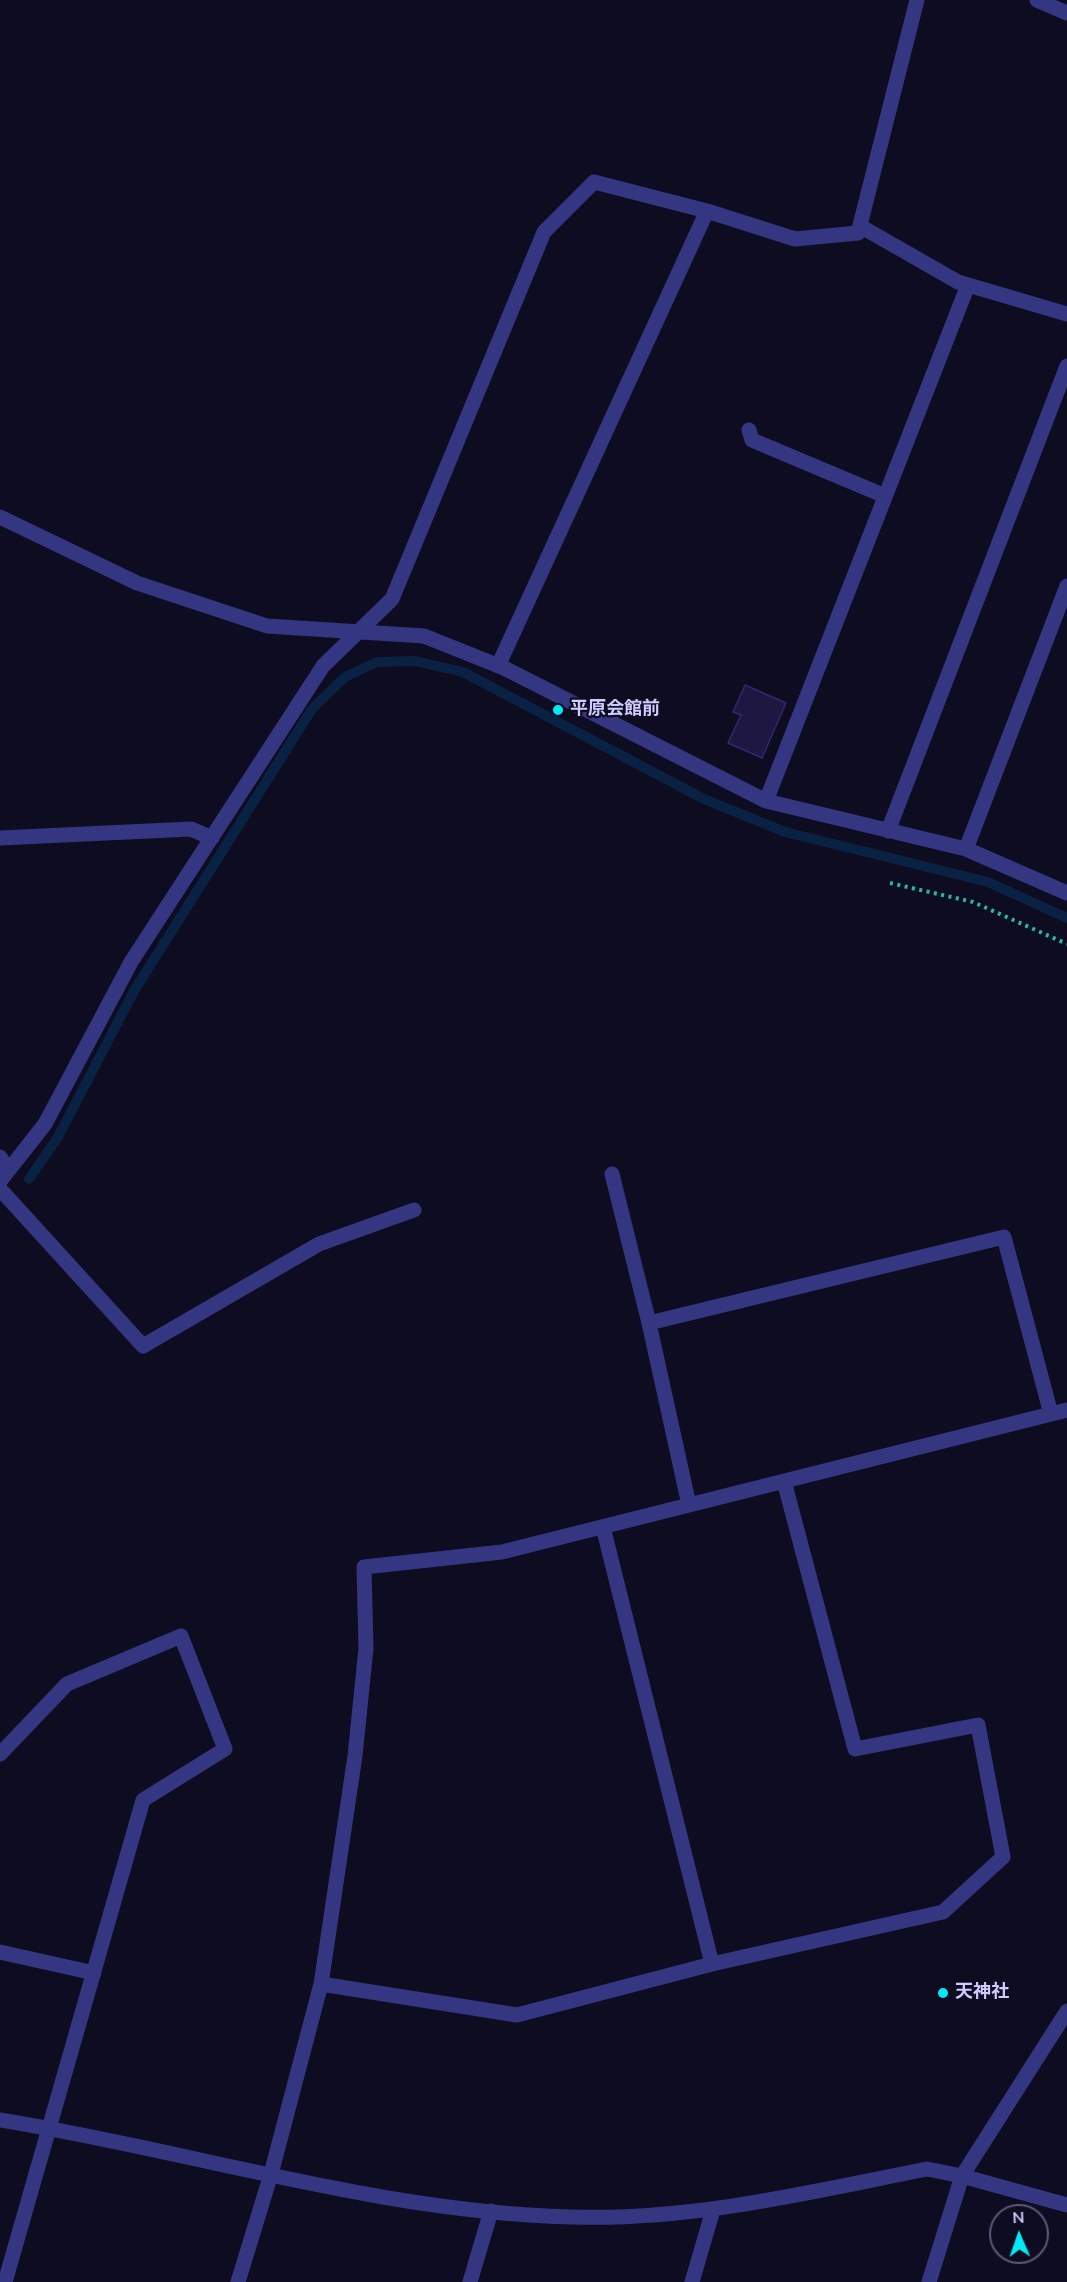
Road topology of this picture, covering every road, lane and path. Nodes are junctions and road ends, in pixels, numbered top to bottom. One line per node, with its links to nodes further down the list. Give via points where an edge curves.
1 (917, 0): 5 (street)
2 (1037, 0): 3 (street)
3 (1067, 13)
4 (706, 211): 5 (street, via 795,239 858,233); 13 (street, via 594,182 544,232 392,599); 14 (street)
5 (860, 226): 6 (street)
6 (968, 285): 7 (street); 10 (street)
7 (1067, 314)
8 (1067, 366): 16 (street)
9 (749, 430): 10 (street, via 752,440)
10 (885, 496): 15 (street)
11 (0, 517): 13 (street, via 138,583 267,626)
12 (1067, 586): 19 (street)
13 (356, 632): 14 (street, via 424,636); 18 (street, via 323,666)
14 (498, 666): 15 (street)
15 (766, 801): 16 (street)
16 (888, 831): 19 (street)
17 (0, 838): 18 (street, via 191,829)
18 (212, 838): 23 (street, via 131,962 45,1124)
19 (966, 849): 21 (street)
20 (890, 883): 22 (path, via 973,902)
21 (1067, 893)
22 (1067, 944)
23 (3, 1169)
24 (612, 1174): 27 (street)
25 (0, 1189): 26 (street, via 143,1346 320,1244)
26 (414, 1210)
27 (649, 1323): 29 (street, via 1004,1237); 31 (street)
28 (1067, 1410): 29 (street)
29 (1051, 1414): 30 (street)
30 (784, 1481): 31 (street); 35 (street, via 855,1749 978,1725 1003,1857 943,1911)
31 (689, 1505): 32 (street)
32 (603, 1527): 35 (street); 37 (street, via 502,1552 364,1567 366,1648 355,1756)
33 (0, 1754): 36 (street, via 67,1684 181,1636 225,1749 143,1800)
34 (0, 1952): 36 (street)
35 (712, 1964): 37 (street, via 518,2015)
36 (94, 1973): 40 (street)
37 (321, 1984): 41 (street)
38 (1067, 2011): 42 (street)
39 (0, 2120): 40 (street)
40 (51, 2128): 41 (street); 46 (street)
41 (272, 2174): 45 (street, via 430,2206); 47 (street)
42 (962, 2176): 43 (street); 44 (street, via 927,2169); 50 (street)
43 (1067, 2205)
44 (713, 2210): 45 (street, via 573,2218); 49 (street)
45 (490, 2211): 48 (street)
46 (5, 2282)
47 (238, 2282)
48 (470, 2282)
49 (692, 2282)
50 (929, 2282)

